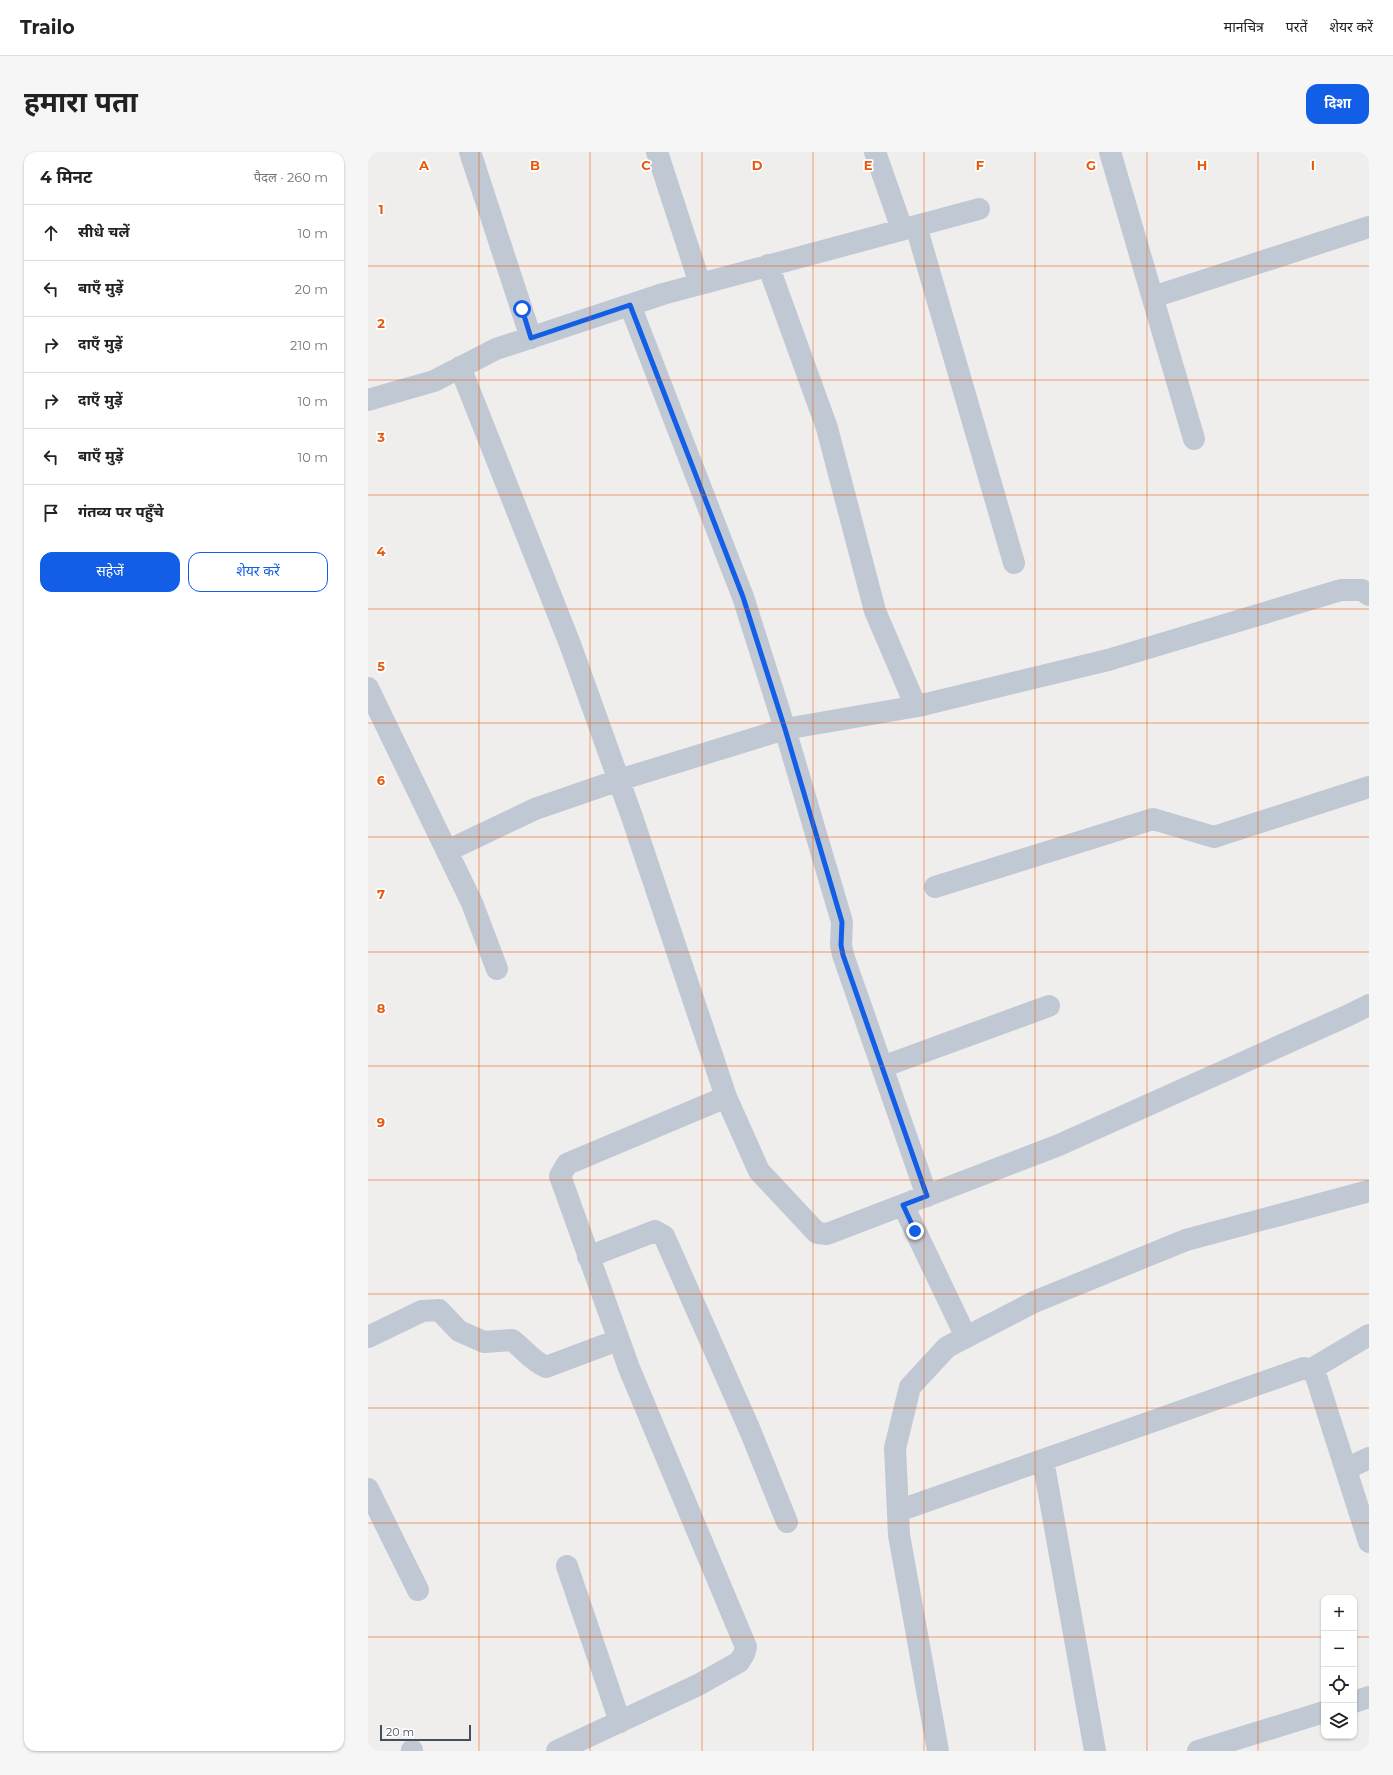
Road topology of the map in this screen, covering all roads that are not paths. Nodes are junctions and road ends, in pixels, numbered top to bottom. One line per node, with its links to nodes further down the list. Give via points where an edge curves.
1 (470, 152): 12 (street)
2 (657, 152): 9 (street)
3 (875, 152): 6 (street)
4 (1110, 152): 10 (street)
5 (979, 209): 6 (street)
6 (909, 227): 8 (street); 16 (street)
7 (1369, 227): 10 (street)
8 (768, 266): 9 (street); 19 (street, via 827,428 875,611)
9 (700, 284): 11 (street)
10 (1153, 297): 15 (street)
11 (630, 305): 12 (street); 20 (street, via 743,597)
12 (531, 338): 13 (street, via 496,350)
13 (460, 368): 14 (street, via 434,381); 21 (street, via 570,644)
14 (368, 400)
15 (1194, 439)
16 (1014, 563)
17 (1369, 595): 19 (street, via 1362,590 1341,590 1108,660)
18 (368, 688): 23 (street)
19 (918, 706): 20 (street)
20 (785, 729): 21 (street); 28 (street, via 842,922 843,955)
21 (619, 780): 23 (street, via 535,808); 29 (street)
22 (1369, 787): 24 (street, via 1214,837 1153,819)
23 (447, 851): 25 (street, via 472,903)
24 (935, 887)
25 (497, 969)
26 (1369, 1005): 31 (street, via 1059,1145)
27 (1050, 1006): 28 (street)
28 (882, 1067): 31 (street)
29 (726, 1096): 32 (street, via 759,1171 817,1233 827,1234); 33 (street, via 567,1164 560,1176)
30 (1369, 1191): 36 (street, via 1186,1240 1034,1302)
31 (927, 1196): 32 (street)
32 (903, 1205): 36 (street)
33 (588, 1258): 37 (street); 44 (street, via 655,1231 664,1236)
34 (1369, 1334): 38 (street)
35 (368, 1337): 37 (street, via 422,1311 439,1310 458,1331 484,1342 512,1340 536,1363 546,1367)
36 (966, 1337): 43 (street, via 947,1347 910,1387 895,1448)
37 (618, 1340): 51 (street, via 746,1647 739,1662 698,1685)
38 (1310, 1370): 40 (street, via 1304,1368); 41 (street, via 1315,1373)
39 (1369, 1458): 41 (street)
40 (1043, 1460): 43 (street); 54 (street)
41 (1346, 1469): 45 (street)
42 (368, 1489): 47 (street)
43 (898, 1510): 53 (street, via 899,1535)
44 (787, 1522)
45 (1369, 1542)
46 (567, 1566): 51 (street)
47 (418, 1590)
48 (1369, 1697): 49 (street)
49 (1357, 1701)
50 (1321, 1713): 55 (street)
51 (620, 1722): 52 (street)
52 (557, 1751)
53 (938, 1751)
54 (1095, 1751)
55 (1198, 1751)

